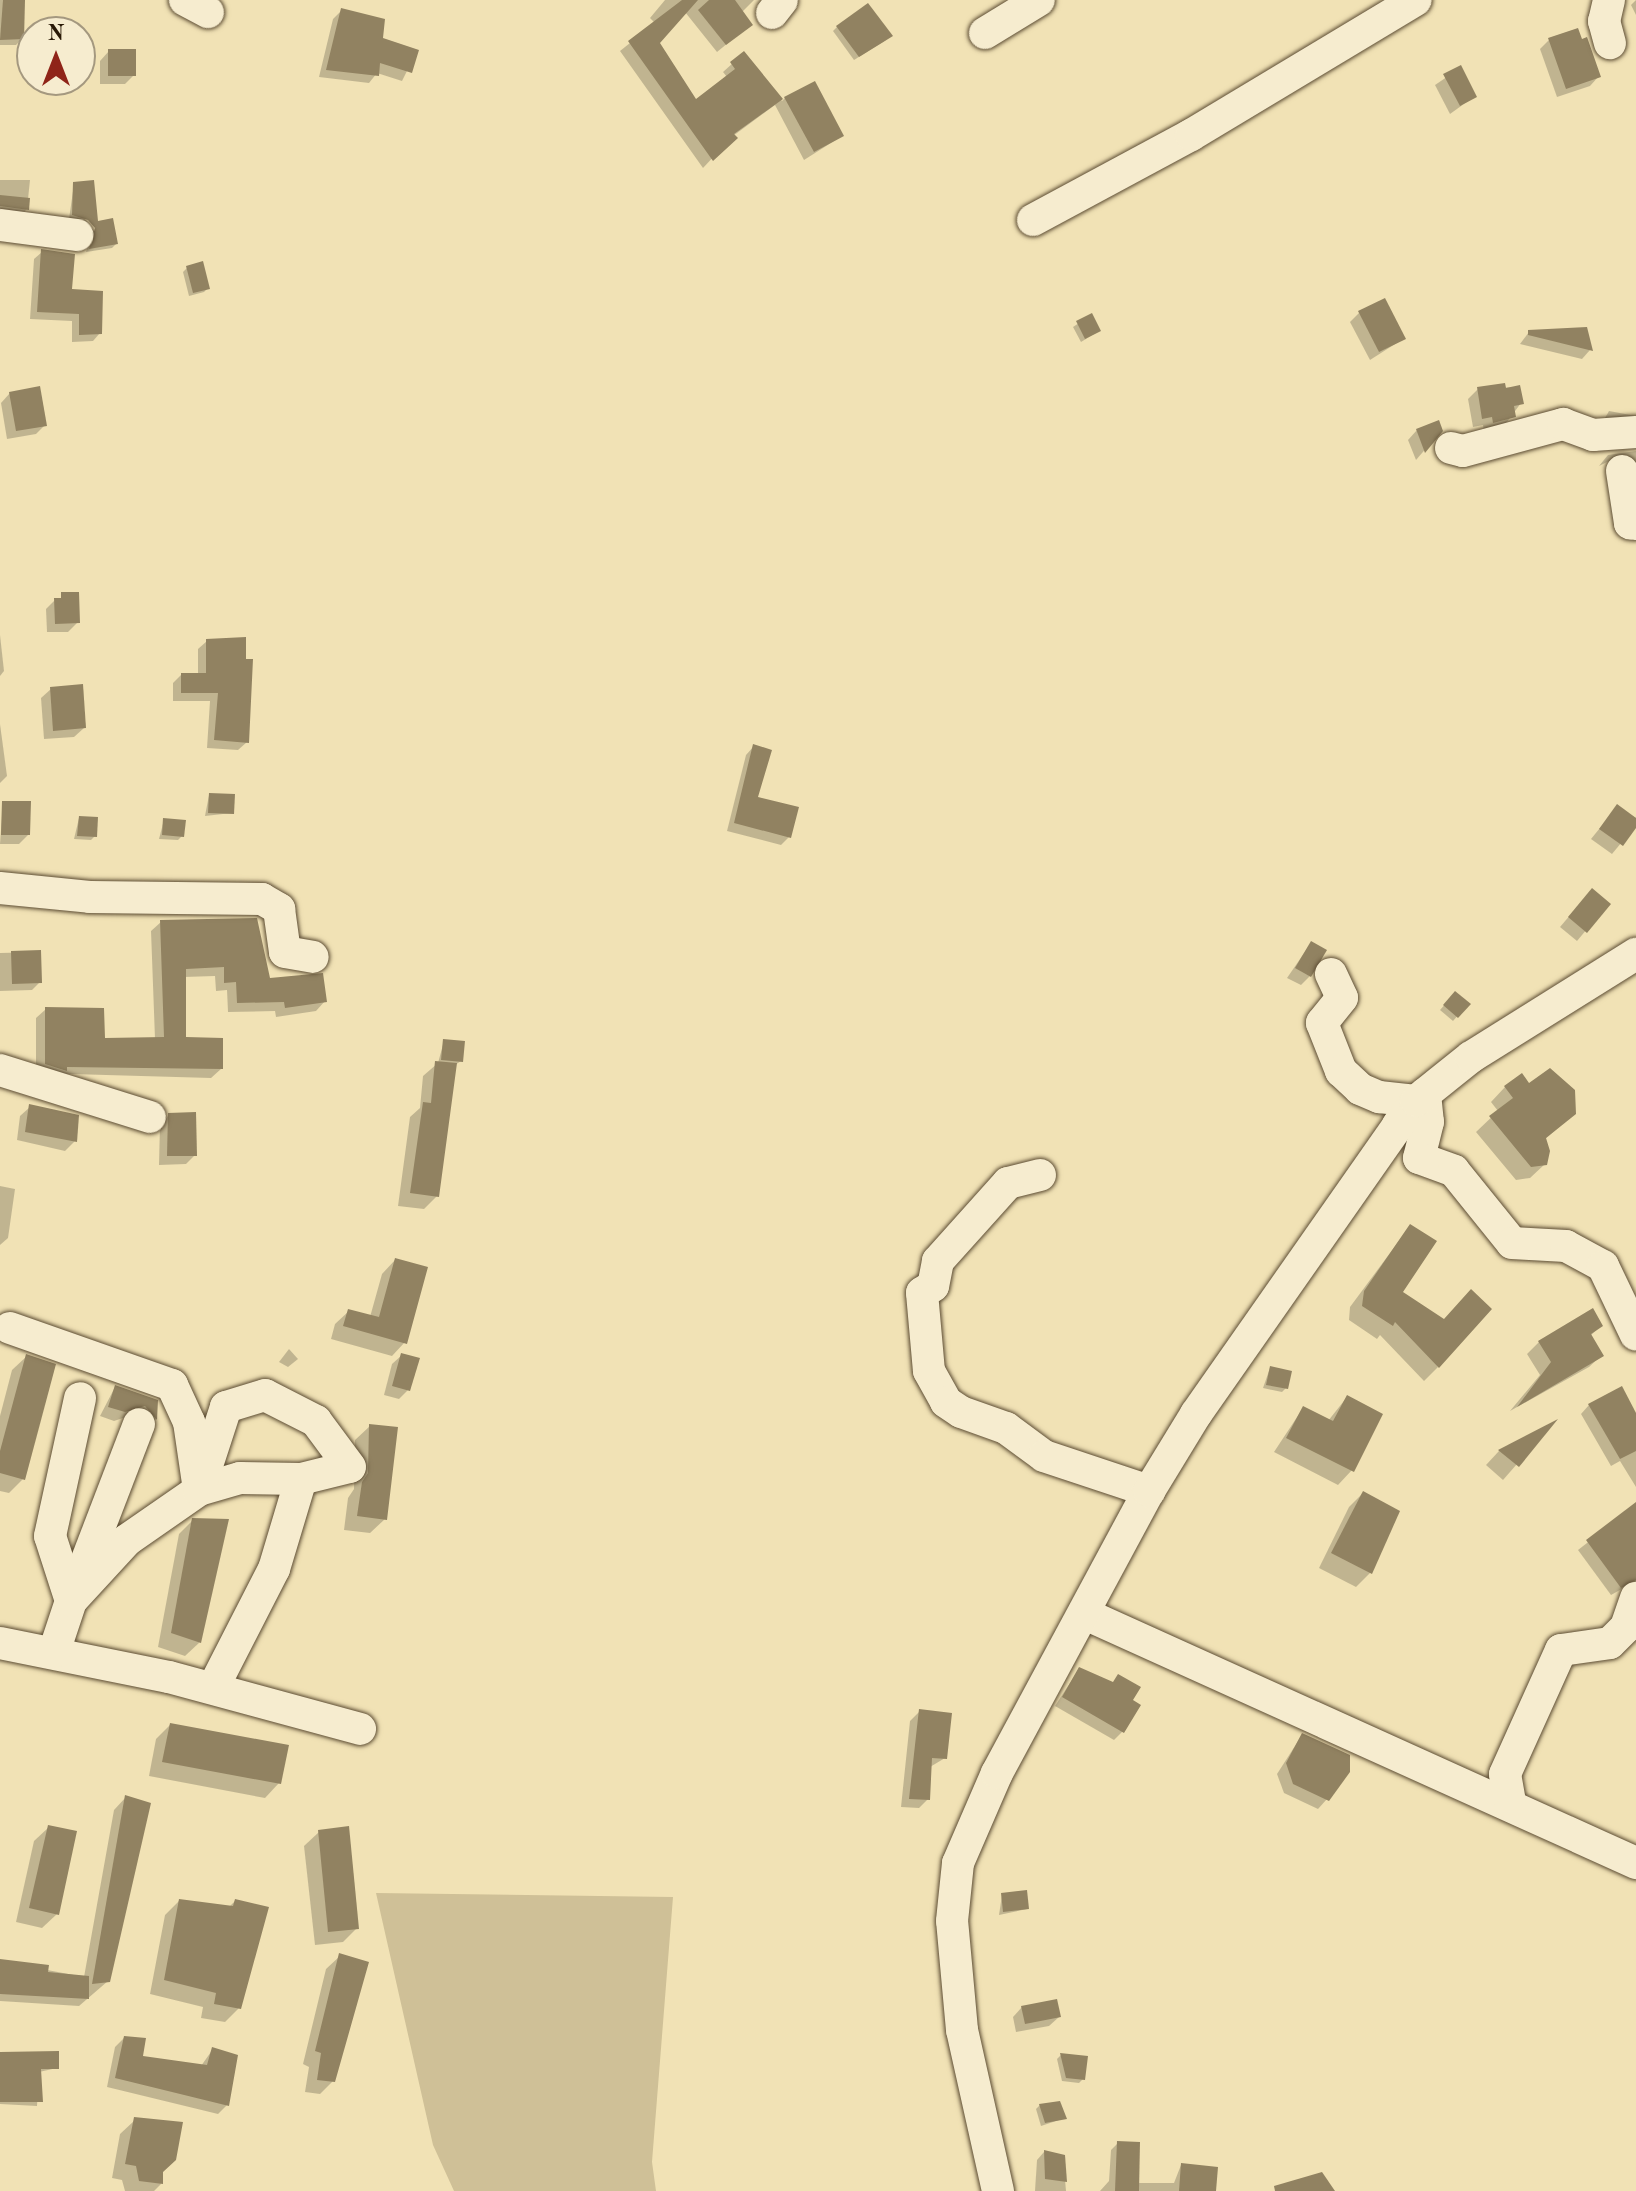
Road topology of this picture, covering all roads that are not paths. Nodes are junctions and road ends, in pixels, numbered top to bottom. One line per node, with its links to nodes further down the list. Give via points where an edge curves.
1 (1039, 0): 4 (street)
2 (1416, 0): 6 (street, via 1191,135)
3 (1609, 0): 5 (street, via 1604,21)
4 (985, 33)
5 (1610, 43)
6 (1033, 220)
7 (0, 225): 8 (street)
8 (77, 235)
9 (1636, 432): 10 (street, via 1593,435 1563,424 1463,451)
10 (1451, 448)
11 (1622, 471): 12 (street)
12 (1633, 524)
13 (0, 888): 15 (street, via 90,897 262,899 279,909 285,952)
14 (1636, 954): 18 (street, via 1532,1015)
15 (313, 957)
16 (1331, 974): 18 (street, via 1342,998 1322,1023 1341,1071 1360,1089 1379,1097)
17 (0, 1070): 19 (street)
18 (1421, 1097): 20 (street); 21 (street, via 1428,1122)
19 (150, 1117)
20 (1388, 1138): 21 (street); 29 (street)
21 (1419, 1158): 24 (street, via 1454,1171 1512,1243 1566,1246 1603,1266)
22 (1040, 1175): 29 (street, via 1008,1183 938,1261 933,1286 922,1293 929,1371 946,1402 961,1412 1006,1428 1044,1456)
23 (10, 1328): 28 (street, via 172,1385 189,1422)
24 (1636, 1335)
25 (80, 1398): 31 (street, via 50,1536)
26 (139, 1424): 31 (street)
27 (301, 1479): 28 (street, via 240,1478); 28 (street, via 350,1467 316,1421 265,1395 226,1407); 35 (street, via 274,1569)
28 (199, 1490): 31 (street, via 127,1540)
29 (1149, 1491): 32 (street)
30 (1636, 1598): 37 (street, via 1626,1627 1610,1643 1561,1650 1505,1774)
31 (71, 1601): 34 (street)
32 (1085, 1614): 37 (street); 39 (street, via 997,1773 958,1863 952,1921 962,2030)
33 (0, 1643): 34 (street)
34 (54, 1652): 35 (street)
35 (213, 1688): 36 (street)
36 (360, 1729)
37 (1510, 1802): 38 (street)
38 (1636, 1863)
39 (998, 2191)

